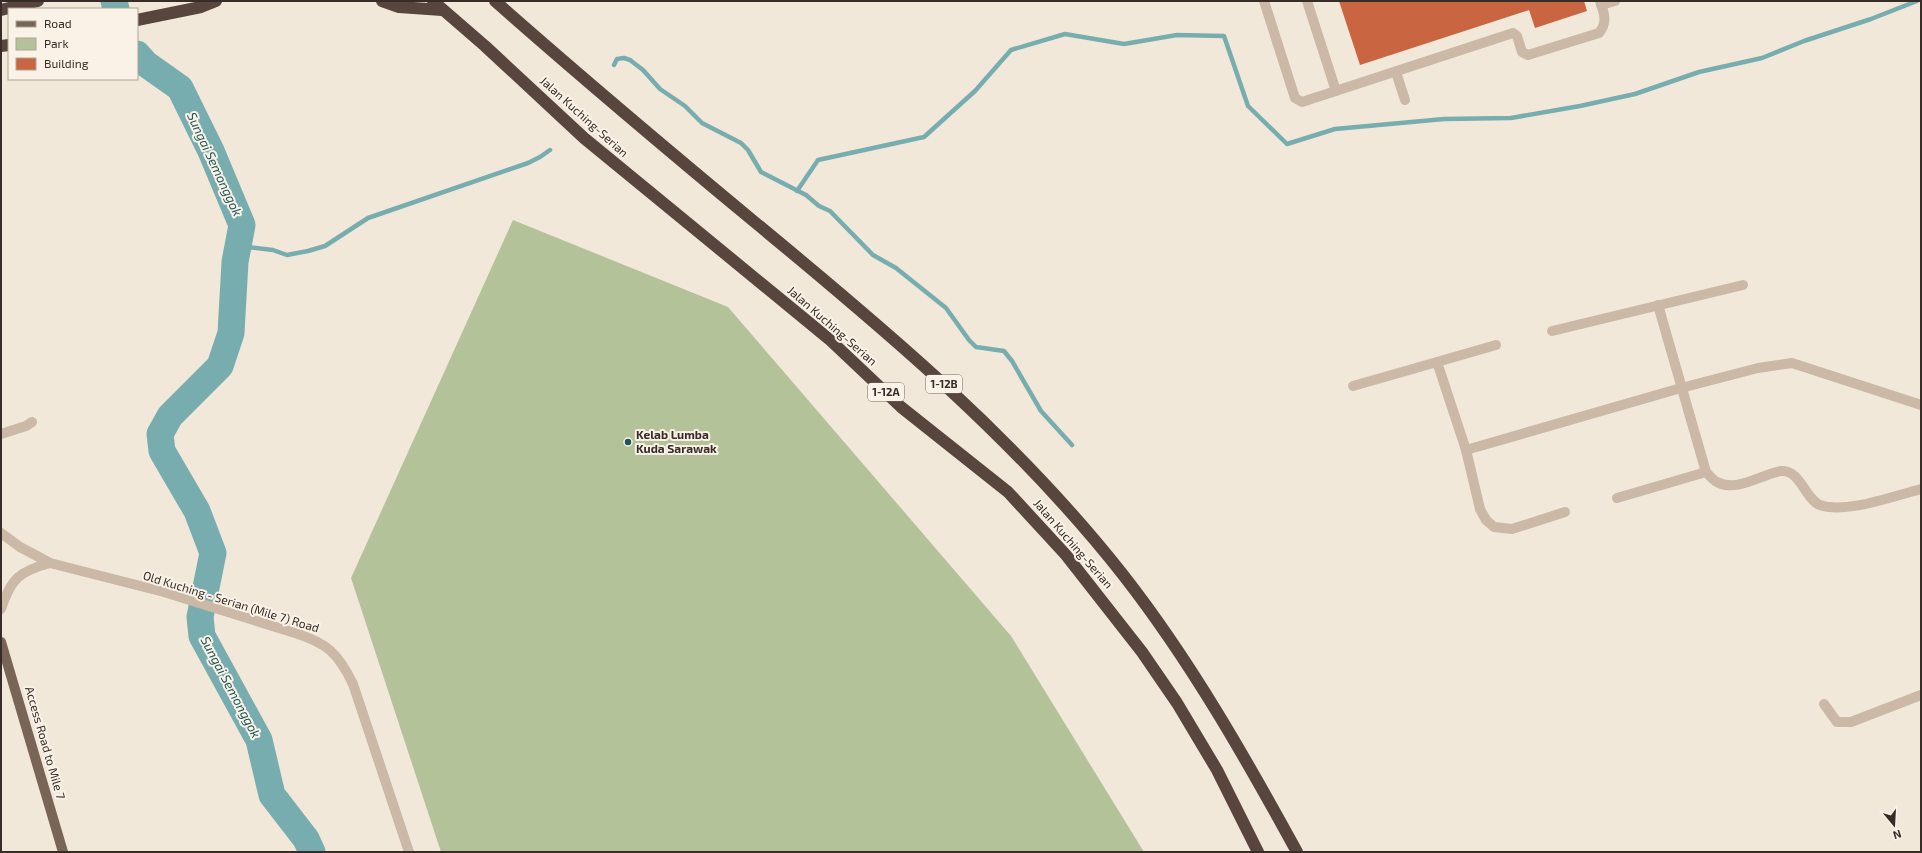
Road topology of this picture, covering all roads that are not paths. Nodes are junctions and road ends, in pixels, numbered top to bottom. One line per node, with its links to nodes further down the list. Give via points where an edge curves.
1 (38, 1): 10 (highway)
2 (382, 1): 11 (highway, via 399,7)
3 (433, 1): 11 (highway, Jalan Kuching-Serian / 1-12A)
4 (495, 1): 40 (highway, Jalan Kuching-Serian / 1-12B, via 888,335 951,390 1012,449 1084,528 1168,635 1260,783)
5 (1264, 1): 14 (street, via 1295,98 1302,102)
6 (1307, 1): 14 (street)
7 (1615, 1): 9 (street)
8 (217, 2): 12 (highway)
9 (1601, 3): 13 (street, via 1605,26 1599,32 1544,51 1528,55 1522,52 1517,36 1513,34)
10 (9, 8)
11 (442, 10): 39 (highway, Jalan Kuching-Serian / 1-12A, via 485,46 584,138 829,339 901,406 1008,492 1066,555 1142,652 1177,703 1216,770)
12 (143, 19)
13 (1396, 72): 14 (street); 15 (street)
14 (1336, 91)
15 (1405, 100)
16 (1743, 285): 17 (street)
17 (1658, 305): 18 (street); 22 (street)
18 (1552, 331)
19 (1496, 345): 20 (street)
20 (1437, 362): 21 (street); 26 (street)
21 (1353, 386)
22 (1681, 388): 23 (street, via 1758,368 1792,363); 26 (street); 27 (street)
23 (1921, 405)
24 (32, 422): 25 (street)
25 (1, 434)
26 (1466, 450): 30 (street, via 1480,509 1486,520 1494,527 1512,528)
27 (1706, 472): 28 (street, via 1718,483 1734,485 1783,471 1793,474 1818,504 1831,508 1845,508); 29 (street)
28 (1921, 489)
29 (1617, 498)
30 (1565, 512)
31 (1, 534): 32 (street, Old Kuching - Serian (Mile 7) Road)
32 (50, 563): 33 (street, via 22,573 5,597); 38 (street, Old Kuching - Serian (Mile 7) Road, via 164,592 315,640 333,652 344,665 353,684)
33 (1, 609)
34 (1, 642): 37 (main road, Access Road to Mile 7)
35 (1921, 695): 36 (street, via 1851,722 1837,722)
36 (1824, 704)
37 (63, 852)
38 (409, 852)
39 (1258, 852)
40 (1298, 852)

